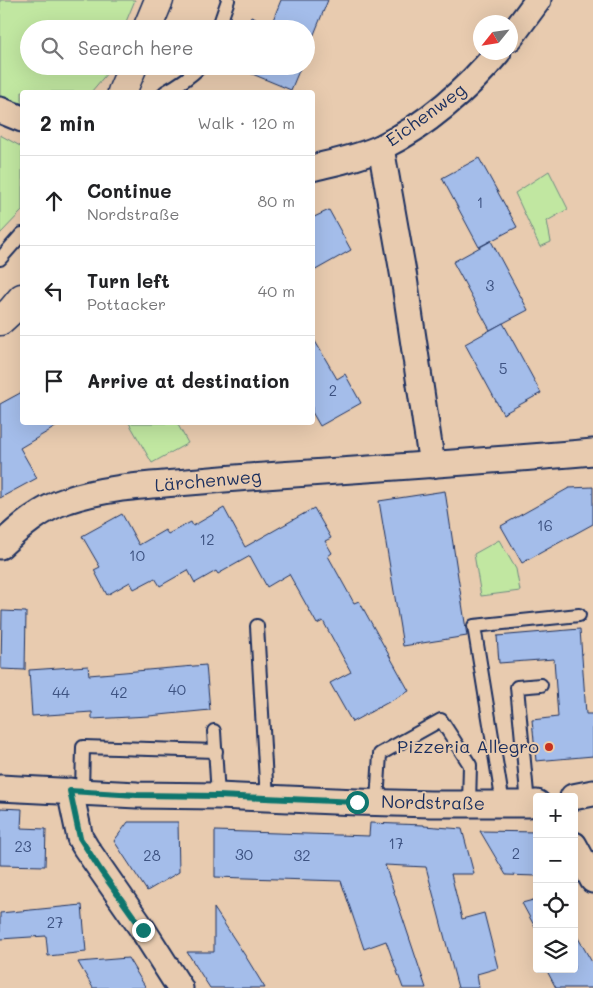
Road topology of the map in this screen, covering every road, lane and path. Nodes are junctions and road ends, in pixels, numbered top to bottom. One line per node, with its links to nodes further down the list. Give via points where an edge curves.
1 (159, 0): 4 (street)
2 (228, 0): 5 (lane)
3 (538, 0): 6 (street)
4 (151, 20)
5 (221, 20)
6 (518, 27)
7 (492, 60): 14 (street, Eichenweg, via 444,106)
8 (129, 75): 10 (street)
9 (191, 75): 11 (lane)
10 (123, 90)
11 (169, 90)
12 (0, 110): 13 (street)
13 (20, 118)
14 (381, 148): 15 (street, Eichenweg); 21 (street)
15 (315, 167)
16 (20, 236): 17 (lane)
17 (0, 259)
18 (20, 300): 19 (street)
19 (0, 321)
20 (593, 452): 21 (street, Lärchenweg)
21 (432, 465): 22 (street, Lärchenweg, via 129,487 92,493 43,510)
22 (0, 546)
23 (579, 615): 37 (lane, via 474,626)
24 (257, 626): 33 (lane)
25 (540, 685): 35 (lane, via 517,687)
26 (214, 731): 27 (lane)
27 (216, 751): 29 (lane, via 83,748); 31 (lane)
28 (0, 788): 29 (street, Nordstraße)
29 (76, 791): 31 (street, Nordstraße); 40 (street, via 80,838)
30 (593, 793): 32 (street)
31 (218, 796): 33 (street, Nordstraße)
32 (578, 796)
33 (267, 799): 34 (street, Nordstraße)
34 (377, 802): 36 (street, Nordstraße); 36 (lane, via 380,754 441,720 470,764)
35 (532, 803): 37 (street, Nordstraße)
36 (469, 804): 37 (street, Nordstraße)
37 (503, 804)
38 (578, 852): 39 (street)
39 (593, 880)
40 (180, 988)

